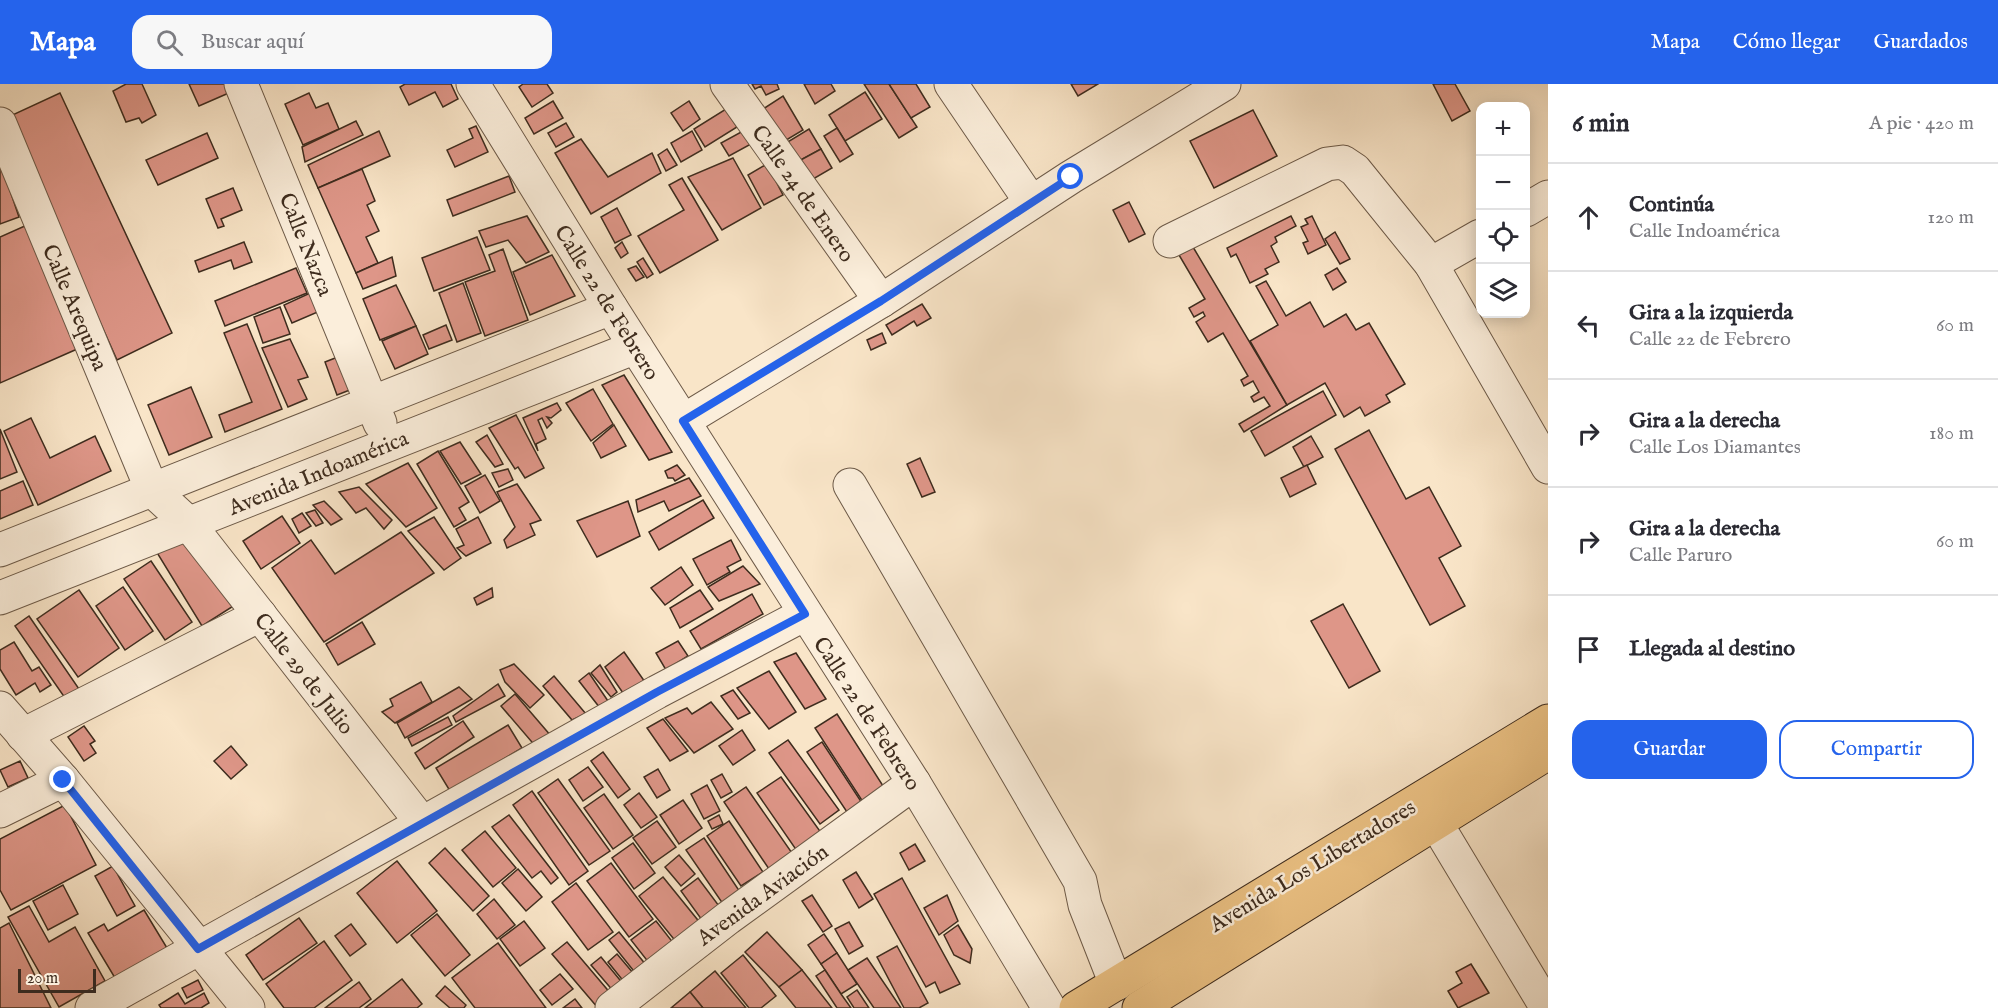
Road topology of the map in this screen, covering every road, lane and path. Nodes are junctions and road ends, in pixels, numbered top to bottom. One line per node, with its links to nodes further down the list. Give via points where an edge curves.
1 (241, 84): 16 (street, Calle Nazca)
2 (473, 84): 14 (street, Calle 22 de Febrero)
3 (727, 84): 13 (street, Calle 24 de Enero)
4 (951, 84): 8 (street)
5 (1224, 84): 8 (street)
6 (0, 124): 22 (street, Calle Arequipa)
7 (1548, 197): 9 (street)
8 (1031, 202): 13 (street)
9 (1530, 208)
10 (1476, 238): 12 (street)
11 (1170, 241): 12 (street, via 1327,164 1343,162 1355,170)
12 (1431, 264): 18 (street)
13 (881, 301): 17 (street)
14 (611, 308): 15 (street, Calle 22 de Febrero); 16 (street, Avenida Indoamérica)
15 (636, 346): 17 (street, Calle 22 de Febrero); 19 (street, Avenida Indoamérica)
16 (372, 403): 19 (street, Calle Nazca); 22 (street, Avenida Indoamérica)
17 (683, 421): 26 (street, Calle 22 de Febrero)
18 (1538, 424): 20 (street)
19 (388, 444): 23 (street, Avenida Indoamérica)
20 (1548, 467)
21 (850, 485): 38 (street, via 1080,881)
22 (152, 490): 23 (street, Calle 29 de Julio); 24 (street, Avenida Indoamérica)
23 (188, 523): 25 (street, Avenida Indoamérica); 27 (street, Calle 29 de Julio)
24 (0, 550)
25 (0, 598)
26 (805, 614): 33 (street, Calle 22 de Febrero); 36 (street)
27 (260, 615): 30 (street); 36 (street, Calle 29 de Julio)
28 (0, 708): 30 (street)
29 (1548, 721): 35 (highway, Avenida Los Libertadores)
30 (23, 735): 32 (street)
31 (1548, 753): 35 (highway, Avenida Los Libertadores)
32 (63, 780): 34 (street); 37 (street)
33 (914, 783): 41 (street, Avenida Aviación); 42 (street, Calle 22 de Febrero)
34 (0, 811)
35 (1428, 811): 38 (highway, Avenida Los Libertadores); 44 (highway, Avenida Los Libertadores); 45 (street)
36 (422, 823): 37 (street)
37 (198, 949): 39 (street); 40 (street)
38 (1116, 984): 43 (highway, Avenida Los Libertadores)
39 (92, 1008)
40 (248, 1008)
41 (612, 1008)
42 (1049, 1008)
43 (1076, 1008)
44 (1139, 1008)
45 (1547, 1008)

